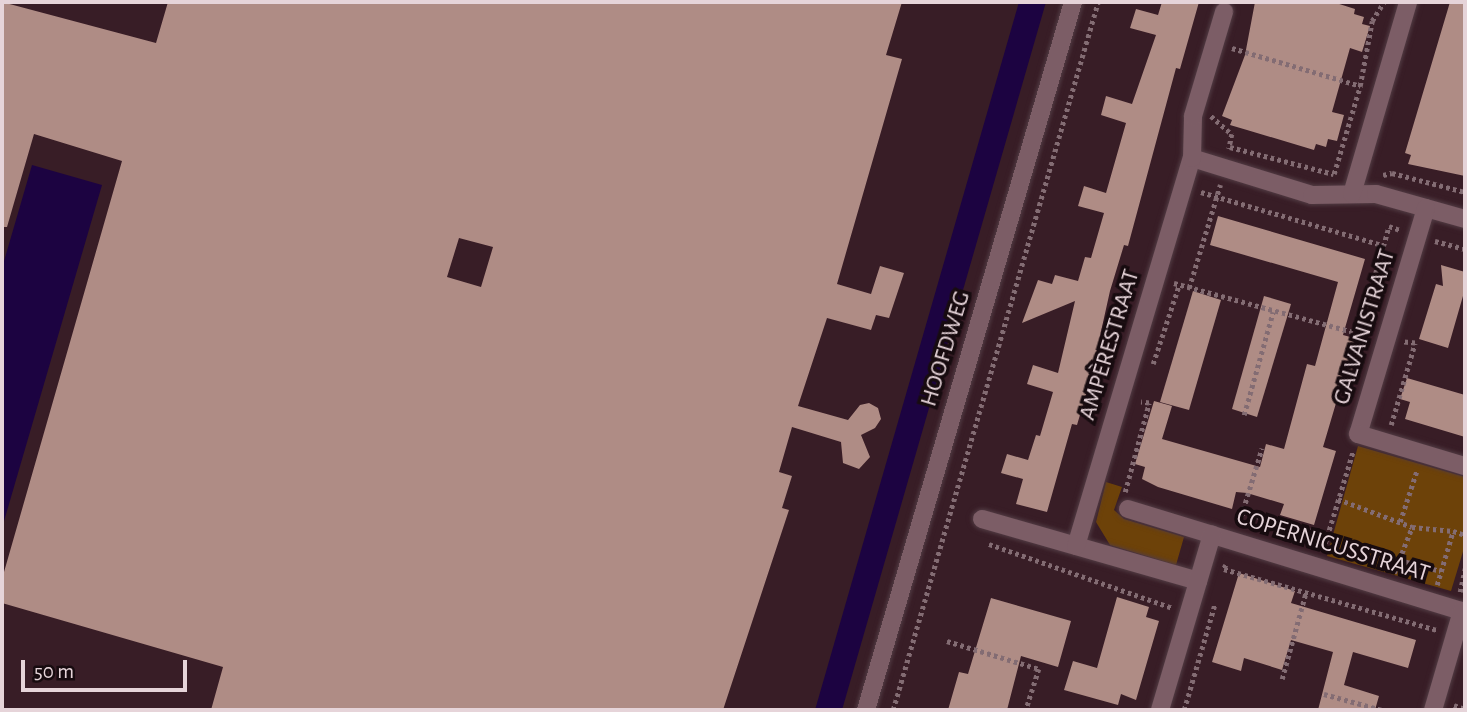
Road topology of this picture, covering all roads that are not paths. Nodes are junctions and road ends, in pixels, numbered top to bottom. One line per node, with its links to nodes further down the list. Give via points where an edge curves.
1 (1073, 2): 14 (street, HOOFDWEG)
2 (1408, 2): 5 (street)
3 (1224, 12): 4 (street, AMPÈRESTRAAT, via 1195,110)
4 (1192, 158): 5 (street, via 1312,195); 12 (street, AMPÈRESTRAAT)
5 (1352, 194): 6 (street, via 1376,194)
6 (1426, 208): 7 (street); 8 (street, GALVANISTRAAT, via 1358,434)
7 (1465, 219)
8 (1465, 466)
9 (1128, 509): 11 (street)
10 (982, 519): 12 (street)
11 (1212, 535): 13 (street); 16 (street, COPERNICUSSTRAAT, via 1462,611)
12 (1076, 546): 13 (street)
13 (1198, 581): 15 (street)
14 (866, 710)
15 (1160, 710)
16 (1433, 710)

